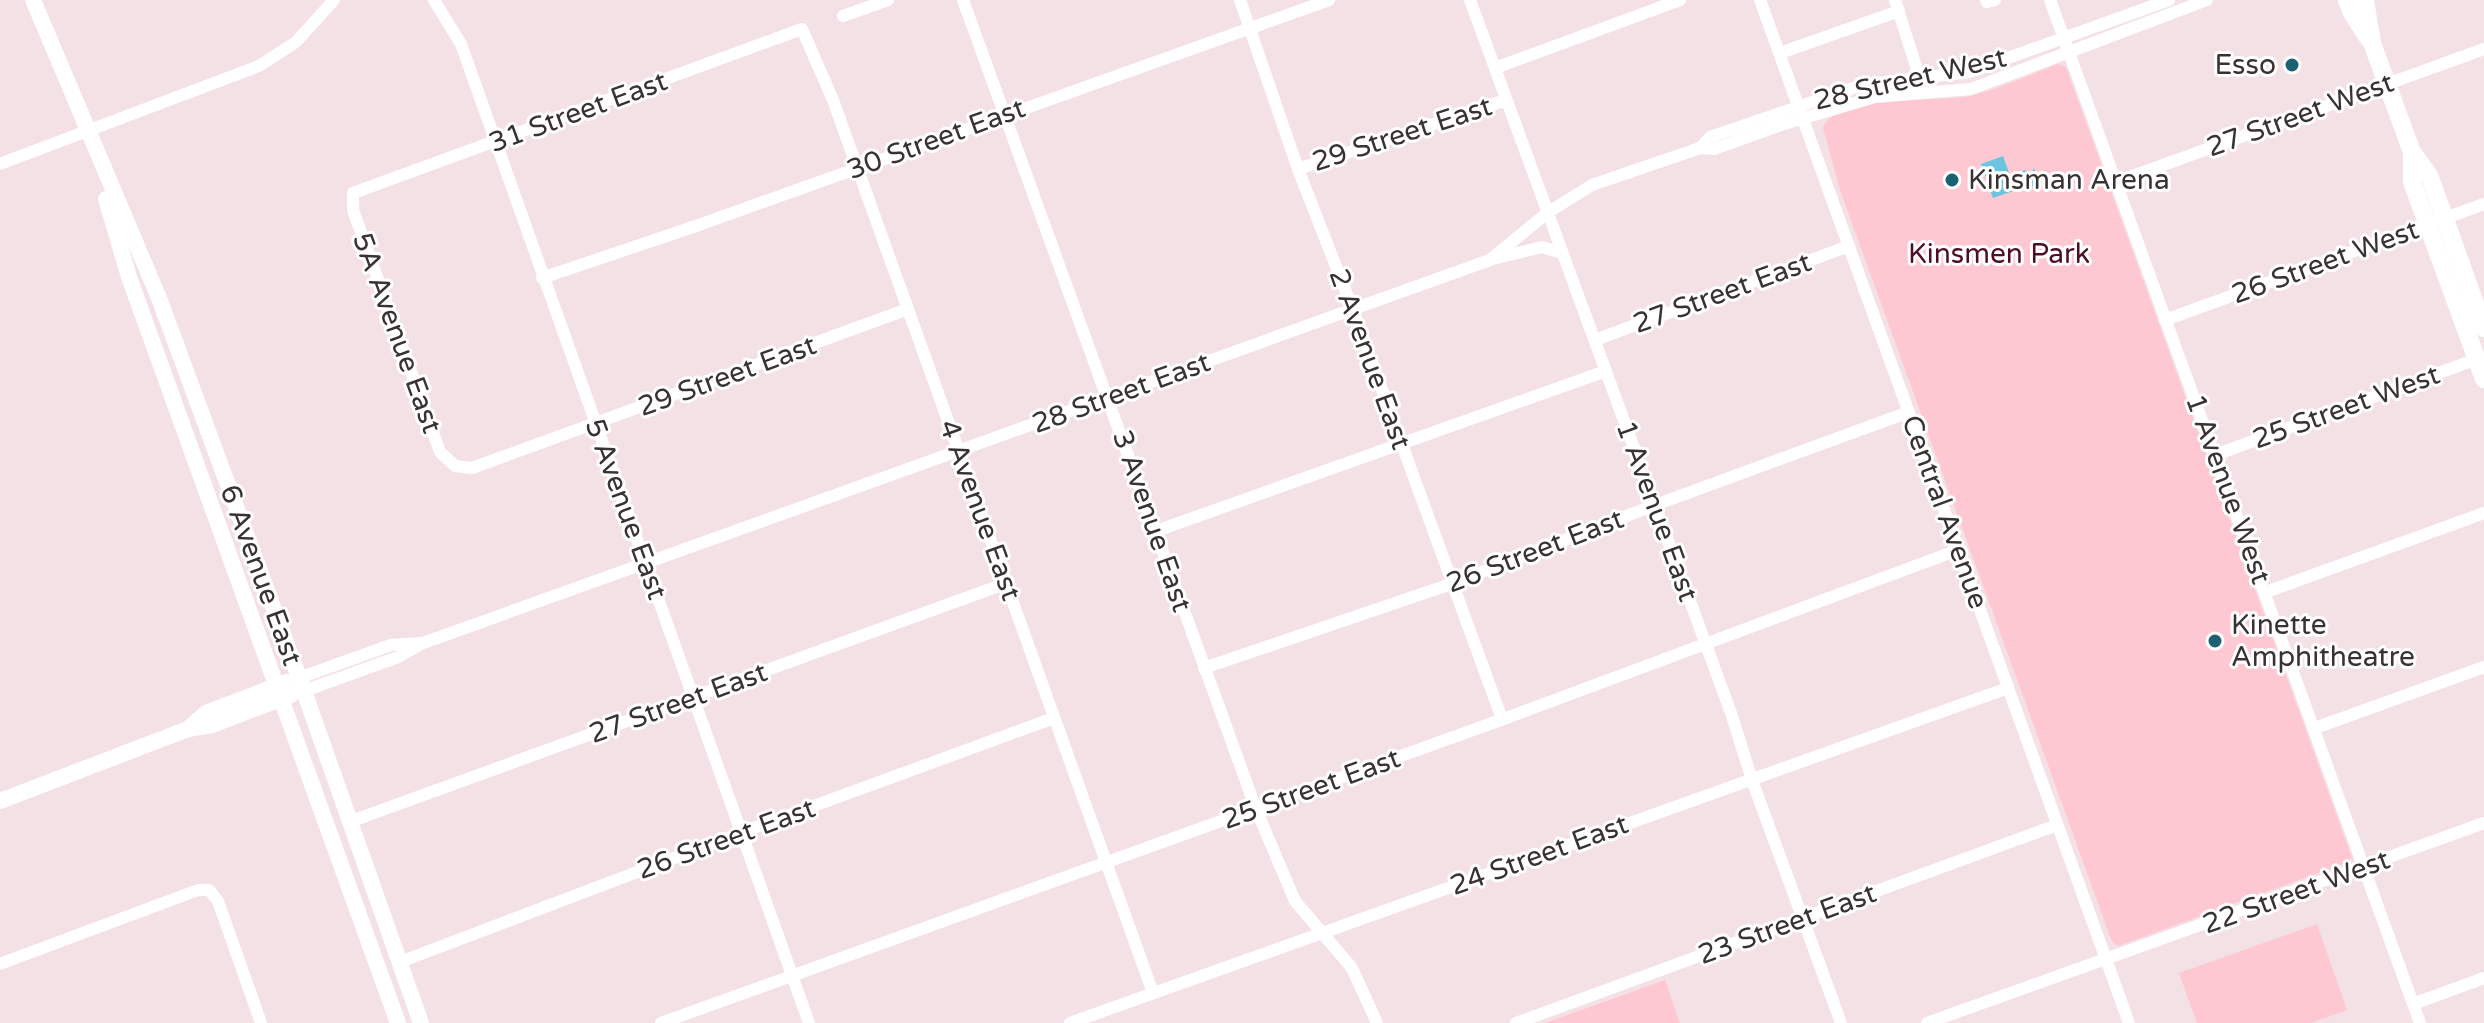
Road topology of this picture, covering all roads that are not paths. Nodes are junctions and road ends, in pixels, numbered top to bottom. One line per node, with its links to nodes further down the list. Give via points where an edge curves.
1 (33, 0): 34 (main road, 6 Avenue East)
2 (334, 0): 34 (street, via 296,42 259,66)
3 (434, 0): 35 (street, 5 Avenue East, via 461,44)
4 (888, 0): 19 (street)
5 (963, 0): 32 (street, 3 Avenue East)
6 (1240, 0): 20 (street, 2 Avenue East)
7 (1329, 0): 20 (street, 30 Street East)
8 (1470, 0): 27 (street, 1 Avenue East)
9 (1680, 0): 27 (street, 29 Street East)
10 (1760, 0): 25 (street, Central Avenue)
11 (1986, 0): 12 (street)
12 (1995, 0)
13 (2050, 0): 22 (street, 1 Avenue West)
14 (2169, 0): 22 (street, 28 Street West)
15 (2207, 0): 26 (street, 28 Street West)
16 (2347, 0): 23 (highway)
17 (2365, 0): 23 (highway)
18 (1897, 5): 25 (street); 28 (street)
19 (843, 16)
20 (1250, 27): 32 (street, 30 Street East); 39 (street, 2 Avenue East)
21 (802, 29): 35 (street, 31 Street East); 38 (street, 4 Avenue East)
22 (2064, 38): 26 (street, 1 Avenue West); 28 (street, 28 Street West, via 1969,72)
23 (2372, 43): 29 (highway)
24 (2484, 49): 29 (street, 27 Street West)
25 (1780, 53): 31 (street, Central Avenue)
26 (2070, 53): 33 (street, 28 Street West, via 1961,92 1875,97); 40 (street, 1 Avenue West)
27 (1495, 68): 30 (street, 1 Avenue East)
28 (1919, 76): 31 (street, 28 Street West, via 1862,85)
29 (2387, 84): 40 (street, 27 Street West); 44 (highway, via 2412,152 2412,182)
30 (1506, 100): 39 (street, 29 Street East); 43 (street, 1 Avenue East)
31 (1799, 106): 33 (street, Central Avenue); 36 (street, 28 Street West, via 1710,137)
32 (1005, 115): 38 (street, 30 Street East); 57 (street, 3 Avenue East)
33 (1803, 119): 36 (street, 28 Street East, via 1714,149); 45 (street, Central Avenue)
34 (87, 132): 37 (street); 75 (main road, 6 Avenue East, via 159,298); 77 (main road, 6 Avenue East, via 129,277)
35 (495, 142): 41 (street, 31 Street East); 48 (street, 5 Avenue East)
36 (1700, 148): 43 (street, 28 Street East, via 1592,185)
37 (0, 164)
38 (857, 167): 48 (street, 30 Street East); 49 (street, 4 Avenue East)
39 (1298, 169): 50 (street, 2 Avenue East)
40 (2116, 182): 51 (street, 1 Avenue West)
41 (353, 193): 63 (street, 5A Avenue East, via 353,210 440,452)
42 (2484, 204): 44 (street, 26 Street West)
43 (1547, 213): 46 (street, 1 Avenue East); 47 (street, 28 Street East)
44 (2436, 221): 51 (street, 26 Street West); 52 (highway); 54 (highway)
45 (1849, 246): 53 (street, 27 Street East); 58 (street, Central Avenue)
46 (1562, 253): 47 (street, via 1542,247); 53 (street, 1 Avenue East)
47 (1490, 260): 50 (street, 28 Street East)
48 (542, 278): 59 (street, 5 Avenue East)
49 (908, 309): 59 (street, 29 Street East); 61 (street, 4 Avenue East)
50 (1353, 310): 57 (street, 28 Street East); 60 (street, 2 Avenue East)
51 (2165, 320): 62 (street, 1 Avenue West)
52 (2484, 328)
53 (1595, 340): 55 (street, 1 Avenue East)
54 (2477, 359): 56 (highway); 62 (street, 25 Street West)
55 (1606, 371): 60 (street); 64 (street, 1 Avenue East)
56 (2484, 379)
57 (1109, 397): 61 (street, 28 Street East); 66 (street, 3 Avenue East)
58 (1909, 412): 64 (street, 26 Street East); 67 (street, Central Avenue)
59 (596, 425): 63 (street, 29 Street East, via 472,468); 68 (street, 5 Avenue East)
60 (1401, 442): 66 (street); 70 (street, 2 Avenue East)
61 (959, 451): 68 (street, 28 Street East); 69 (street, 4 Avenue East)
62 (2215, 455): 71 (street, 1 Avenue West)
63 (455, 466)
64 (1655, 505): 70 (street, 26 Street East); 72 (street, 1 Avenue East)
65 (2484, 513): 71 (street)
66 (1156, 531): 74 (street, 3 Avenue East)
67 (1958, 550): 72 (street, 25 Street East); 76 (street, Central Avenue)
68 (645, 563): 75 (street, 28 Street East, via 423,643 398,657); 78 (street, 5 Avenue East)
69 (1007, 583): 78 (street, 27 Street East); 79 (street, 4 Avenue East)
70 (1451, 584): 74 (street, 26 Street East); 80 (street, 2 Avenue East)
71 (2266, 592): 81 (street, 1 Avenue West)
72 (1705, 643): 80 (street, 25 Street East); 82 (street, 1 Avenue East)
73 (2484, 667): 81 (street)
74 (1204, 668): 84 (street, 3 Avenue East)
75 (301, 684): 77 (main road, 28 Street East); 85 (main road, 6 Avenue East)
76 (2008, 688): 82 (street, 24 Street East); 87 (street, Central Avenue)
77 (280, 692): 83 (main road, 28 Street East, via 206,713 188,729); 101 (main road, 6 Avenue East)
78 (692, 698): 85 (street, 27 Street East); 88 (street, 5 Avenue East)
79 (1054, 718): 88 (street, 26 Street East); 89 (street, 4 Avenue East)
80 (1502, 719): 84 (street, 25 Street East)
81 (2315, 728): 90 (street, 1 Avenue West)
82 (1752, 780): 91 (street, 1 Avenue East); 92 (street, 24 Street East)
83 (0, 801)
84 (1256, 809): 89 (street, 25 Street East); 92 (street, 3 Avenue East, via 1295,901)
85 (349, 822): 94 (main road, 6 Avenue East)
86 (2484, 823): 90 (street, 22 Street West)
87 (2057, 825): 91 (street, 23 Street East); 93 (street, Central Avenue)
88 (740, 833): 94 (street, 26 Street East); 96 (street, 5 Avenue East)
89 (1106, 863): 96 (street, 25 Street East); 98 (street, 4 Avenue East)
90 (2364, 867): 93 (street, 22 Street West); 99 (street, 1 Avenue West)
91 (1802, 918): 107 (street, 23 Street East); 108 (street, 1 Avenue East)
92 (1322, 933): 98 (street, 24 Street East); 106 (street, 3 Avenue East, via 1352,968)
93 (2107, 959): 109 (street, 22 Street West); 110 (street, Central Avenue)
94 (400, 962): 102 (main road, 6 Avenue East)
95 (0, 964): 100 (street, via 209,890 218,901)
96 (792, 974): 103 (street, 25 Street East); 104 (street, 5 Avenue East)
97 (2484, 978): 99 (street)
98 (1153, 993): 105 (street, 24 Street East)
99 (2413, 1004): 111 (street, 1 Avenue West)
100 (257, 1022)
101 (398, 1023)
102 (421, 1023)
103 (661, 1023)
104 (809, 1023)
105 (1070, 1023)
106 (1377, 1023)
107 (1516, 1023)
108 (1841, 1023)
109 (1927, 1023)
110 (2129, 1023)
111 (2420, 1023)

